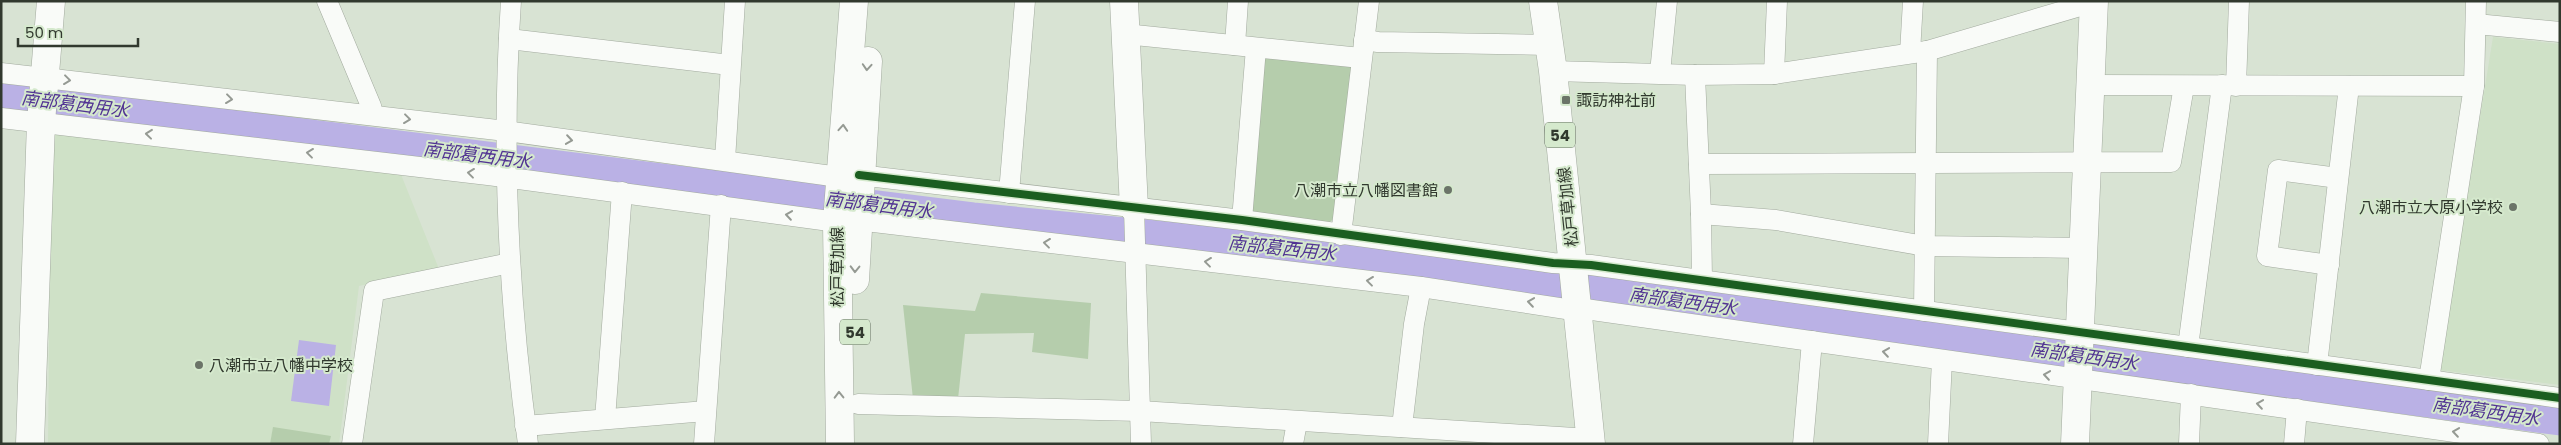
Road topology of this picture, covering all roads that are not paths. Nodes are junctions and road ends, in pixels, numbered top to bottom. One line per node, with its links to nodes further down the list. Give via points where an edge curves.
1 (51, 1): 32 (main road)
2 (327, 1): 38 (street)
3 (511, 1): 21 (street)
4 (735, 1): 27 (street)
5 (854, 1): 47 (main road, 松戸草加線 / 54, one-way to 5)
6 (872, 1): 47 (main road, 松戸草加線 / 54, one-way to 47)
7 (1025, 1): 50 (street)
8 (1124, 1): 20 (main road)
9 (1238, 1): 22 (street)
10 (1369, 1): 24 (street)
11 (1543, 1): 26 (main road, 松戸草加線 / 54)
12 (1667, 1): 29 (street)
13 (1777, 1): 30 (street)
14 (1913, 1): 25 (street)
15 (2239, 1): 34 (street)
16 (2476, 1): 18 (street)
17 (2094, 2): 25 (street); 33 (main road)
18 (2476, 24): 19 (street); 37 (street)
19 (2560, 32)
20 (1125, 34): 22 (street); 52 (main road)
21 (509, 39): 27 (street); 41 (street)
22 (1235, 46): 23 (street)
23 (1256, 48): 24 (street); 54 (street)
24 (1362, 49): 26 (street, via 1378,42); 56 (street)
25 (1918, 52): 30 (street); 44 (street)
26 (1552, 58): 29 (street); 62 (main road, 松戸草加線 / 54)
27 (730, 65): 42 (street)
28 (1, 73): 32 (street)
29 (1660, 73): 31 (street)
30 (1774, 74): 31 (street)
31 (1695, 75): 45 (street)
32 (43, 81): 38 (street, one-way to 38); 40 (main road)
33 (2090, 85): 35 (street); 43 (main road)
34 (2229, 85): 35 (street); 36 (street); 69 (street)
35 (2184, 86): 43 (street, via 2171,162)
36 (2349, 86): 37 (street); 48 (street)
37 (2474, 86): 73 (street)
38 (373, 115): 41 (street, one-way to 41)
39 (1, 118): 40 (street)
40 (41, 119): 46 (street, one-way to 40); 86 (main road)
41 (505, 135): 42 (street, one-way to 42); 46 (street)
42 (725, 160): 47 (street)
43 (2087, 162): 44 (street); 58 (main road)
44 (1925, 163): 45 (street); 57 (street)
45 (1699, 164): 53 (street)
46 (505, 174): 49 (street); 60 (street)
47 (849, 176): 50 (street); 55 (main road, 松戸草加線 / 54)
48 (2338, 178): 61 (street); 61 (street, via 2278,170 2266,256)
49 (622, 192): 51 (street); 80 (street)
50 (1009, 193): 52 (street)
51 (721, 205): 55 (street, one-way to 51); 78 (street)
52 (1134, 208): 54 (street); 59 (street)
53 (1701, 214): 57 (street, via 1776,220); 63 (street)
54 (1242, 220): 56 (street)
55 (847, 221): 59 (street, one-way to 55); 76 (main road, 松戸草加線 / 54, one-way to 76); 89 (main road, 松戸草加線 / 54, one-way to 55)
56 (1341, 235): 62 (street)
57 (1925, 246): 58 (street); 66 (street)
58 (2083, 248): 67 (main road)
59 (1136, 253): 64 (street, one-way to 59); 79 (street)
60 (510, 263): 83 (street); 87 (street, via 374,291)
61 (2329, 265): 71 (street)
62 (1574, 267): 63 (street); 65 (main road, 松戸草加線 / 54)
63 (1702, 280): 66 (street)
64 (1421, 287): 65 (street, one-way to 64); 82 (street)
65 (1578, 307): 68 (street); 85 (main road, 松戸草加線 / 54)
66 (1924, 311): 67 (street)
67 (2080, 333): 69 (street); 72 (main road)
68 (1812, 341): 70 (street, one-way to 68); 93 (street)
69 (2188, 347): 71 (street)
70 (1942, 360): 72 (street, one-way to 70); 94 (street)
71 (2317, 365): 73 (street)
72 (2078, 379): 74 (street); 95 (main road)
73 (2429, 380): 75 (street)
74 (2191, 394): 77 (street, one-way to 74); 96 (street)
75 (2560, 398)
76 (858, 404): 79 (street); 90 (main road, 松戸草加線 / 54)
77 (2298, 409): 84 (street); 97 (street)
78 (706, 411): 80 (street); 88 (street)
79 (1140, 411): 81 (street); 91 (street)
80 (605, 419): 83 (street)
81 (1297, 422): 82 (street); 92 (street)
82 (1402, 427): 85 (street)
83 (526, 435)
84 (2422, 435): 98 (street, one-way to 84)
85 (1591, 441)
86 (30, 444)
87 (352, 444)
88 (704, 444)
89 (840, 444)
90 (858, 444)
91 (1141, 444)
92 (1294, 444)
93 (1803, 444)
94 (1938, 444)
95 (2075, 444)
96 (2189, 444)
97 (2294, 444)
98 (2537, 444)

